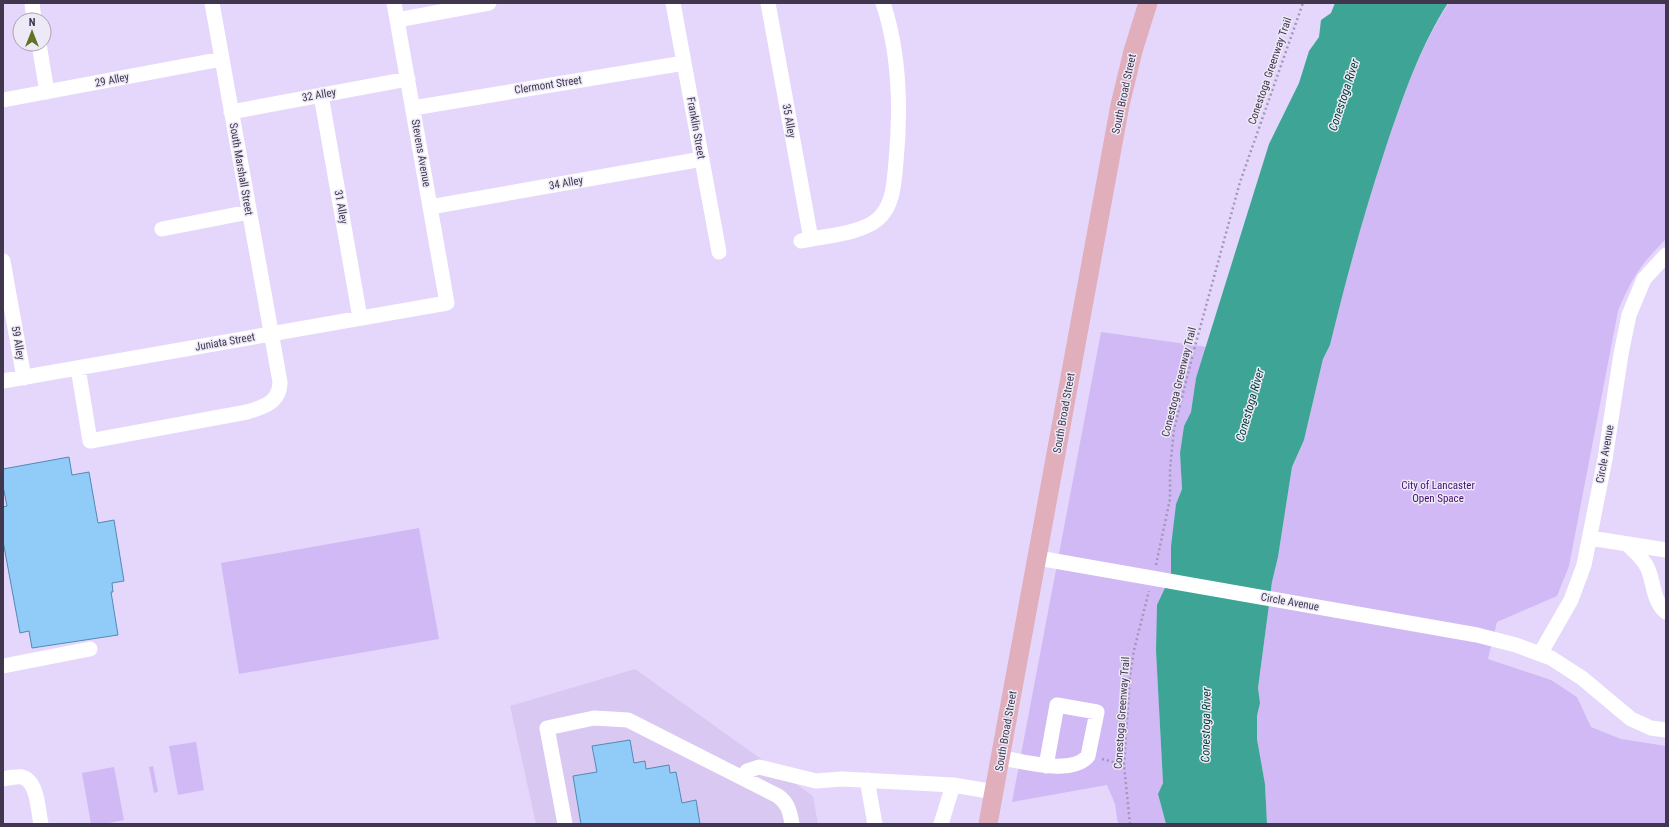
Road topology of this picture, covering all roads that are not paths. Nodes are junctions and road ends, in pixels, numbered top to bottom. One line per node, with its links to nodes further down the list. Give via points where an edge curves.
1 (212, 3): 10 (street, South Marshall Street)
2 (394, 3): 8 (street, Stevens Avenue)
3 (489, 3): 8 (street)
4 (673, 3): 11 (street, Franklin Street)
5 (768, 3): 6 (street, 35 Alley, via 806,240 866,228 886,211 891,198 899,128 896,67)
6 (883, 3)
7 (1148, 3): 34 (main road, South Broad Street, via 1120,105)
8 (397, 20): 12 (street, Stevens Avenue)
9 (40, 52): 13 (street)
10 (222, 59): 13 (street, 29 Alley); 17 (street, South Marshall Street)
11 (684, 63): 16 (street, Clermont Street); 18 (street, Franklin Street)
12 (408, 80): 14 (street, 32 Alley); 16 (street, Stevens Avenue)
13 (47, 92): 15 (street, 29 Alley)
14 (321, 95): 17 (street, 32 Alley); 26 (street, 31 Alley)
15 (3, 100)
16 (413, 108): 19 (street, Stevens Avenue)
17 (231, 112): 20 (street, South Marshall Street)
18 (702, 159): 19 (street, 34 Alley); 22 (street, Franklin Street)
19 (430, 207): 25 (street, Stevens Avenue)
20 (249, 212): 21 (street); 27 (street, South Marshall Street)
21 (162, 229)
22 (719, 252)
23 (1666, 255): 31 (street, Circle Avenue, via 1644,279 1629,315)
24 (3, 261): 29 (street, 59 Alley)
25 (447, 303): 26 (street, Juniata Street)
26 (360, 318): 27 (street, Juniata Street)
27 (271, 334): 28 (street, Juniata Street); 28 (street, South Marshall Street, via 280,388 272,402 247,412 90,441)
28 (78, 368): 29 (street, Juniata Street)
29 (24, 378): 30 (street, Juniata Street)
30 (3, 381)
31 (1590, 538): 32 (street); 37 (street, Circle Avenue, via 1584,565 1571,600)
32 (1628, 545): 33 (street); 35 (street, via 1648,568 1658,602)
33 (1666, 550)
34 (1038, 558): 37 (street, Circle Avenue, via 1477,635); 40 (main road, South Broad Street)
35 (1666, 612)
36 (90, 649): 38 (street)
37 (1540, 654): 39 (street, Circle Avenue, via 1582,678 1631,719 1652,728)
38 (3, 666)
39 (1666, 730)
40 (1001, 758): 41 (street); 46 (main road, South Broad Street)
41 (1046, 766): 41 (street, via 1075,765 1084,761 1088,756 1097,712 1058,706)
42 (743, 778): 44 (street, via 747,771 759,767 816,781); 48 (street, via 628,720 594,718 547,728); 49 (street, via 784,800)
43 (3, 779): 47 (street, via 22,777 28,781 35,792)
44 (867, 780): 45 (street); 50 (street)
45 (953, 785): 46 (street); 51 (street)
46 (995, 792): 52 (main road, South Broad Street)
47 (41, 824)
48 (565, 824)
49 (792, 824)
50 (875, 824)
51 (941, 824)
52 (988, 824)

